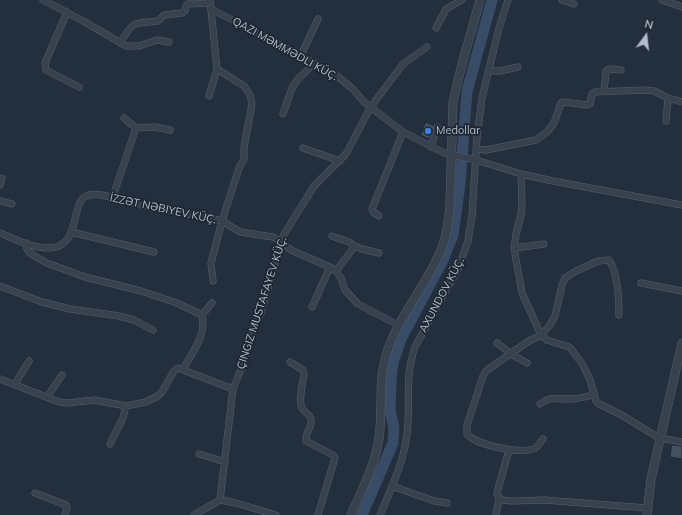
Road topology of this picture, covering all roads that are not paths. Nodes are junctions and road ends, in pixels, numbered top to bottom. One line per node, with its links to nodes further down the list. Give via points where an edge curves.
1 (43, 0): 10 (street)
2 (462, 0): 12 (street, via 446,9)
3 (480, 0): 38 (street, via 454,95)
4 (508, 0): 21 (street, AXUNDOV KÜÇ.)
5 (562, 0): 8 (street)
6 (663, 0): 9 (street)
7 (211, 4): 14 (street, via 188,4 182,13 164,15 158,21 134,24); 16 (street); 19 (street)
8 (574, 4)
9 (682, 7)
10 (67, 12): 14 (street); 22 (street, via 45,68)
11 (318, 19): 16 (street)
12 (436, 28)
13 (169, 42): 14 (street, via 157,40 132,47)
14 (120, 43)
15 (427, 48): 27 (street, ÇINGIZ MUSTAFAYEV KÜÇ., via 403,64)
16 (301, 55): 17 (street)
17 (315, 63): 27 (street, via 353,89); 28 (street, via 292,88)
18 (518, 68): 21 (street)
19 (216, 69): 24 (street); 49 (street, via 244,86 252,104 244,159)
20 (621, 70): 23 (street, via 606,71)
21 (488, 71): 37 (street, AXUNDOV KÜÇ.)
22 (79, 87)
23 (604, 91): 25 (street, via 645,90 654,91); 37 (street, via 592,94 590,104 587,105 562,103 551,128 536,140 486,150)
24 (209, 96)
25 (668, 98): 26 (street); 30 (street)
26 (682, 102)
27 (370, 108): 34 (street); 40 (street, ÇINGIZ MUSTAFAYEV KÜÇ.)
28 (283, 114)
29 (124, 118): 32 (street)
30 (666, 121)
31 (437, 127): 35 (street)
32 (136, 128): 33 (street, via 155,127); 44 (street)
33 (170, 130)
34 (403, 132): 35 (street); 48 (street, via 372,209 372,212)
35 (431, 147): 38 (street)
36 (303, 148): 40 (street)
37 (476, 149): 39 (street, AXUNDOV KÜÇ.)
38 (453, 156): 39 (street); 70 (street, via 449,220 442,246)
39 (473, 159): 41 (street); 95 (street, AXUNDOV KÜÇ., via 471,223 464,254 411,358 407,382 405,448)
40 (340, 161): 53 (street, ÇINGIZ MUSTAFAYEV KÜÇ., via 314,186)
41 (521, 174): 47 (street); 57 (street, via 521,215)
42 (2, 178): 43 (street)
43 (0, 185)
44 (112, 199): 49 (street, İZZƏT NƏBIYEV KÜÇ.); 50 (street, İZZƏT NƏBIYEV KÜÇ., via 95,194 84,196)
45 (0, 201): 46 (street)
46 (12, 204)
47 (682, 205)
48 (379, 216)
49 (222, 221): 53 (street, İZZƏT NƏBIYEV KÜÇ., via 240,232 267,236); 62 (street, via 211,263)
50 (71, 232): 54 (street, İZZƏT NƏBIYEV KÜÇ., via 61,246 54,248); 58 (street)
51 (0, 233): 54 (street, İZZƏT NƏBIYEV KÜÇ.)
52 (332, 236): 56 (street)
53 (281, 242): 60 (street, İZZƏT NƏBIYEV KÜÇ., via 291,250); 83 (street, ÇINGIZ MUSTAFAYEV KÜÇ., via 261,313)
54 (26, 243): 68 (street, via 31,254 47,263 85,277 177,303)
55 (544, 244): 57 (street)
56 (354, 246): 59 (street); 61 (street)
57 (514, 248): 72 (street, via 522,293)
58 (154, 252)
59 (379, 253)
60 (330, 267): 61 (street, İZZƏT NƏBIYEV KÜÇ.); 67 (street)
61 (336, 271): 70 (street, via 345,290 358,304)
62 (213, 281)
63 (641, 283): 65 (street)
64 (0, 286): 71 (street, via 42,302 134,320)
65 (682, 291)
66 (212, 303): 68 (street)
67 (312, 307)
68 (202, 315): 79 (street, via 203,331)
69 (619, 315): 72 (street, via 619,296 613,268 609,260 598,261 565,278 555,316)
70 (398, 325): 105 (street, via 384,363 379,436 374,460)
71 (153, 330)
72 (541, 335): 75 (street); 84 (street, via 572,350 586,370)
73 (497, 343): 75 (street)
74 (682, 343): 88 (street)
75 (511, 354): 78 (street); 92 (street, via 490,366 483,376 466,429 472,439)
76 (29, 361): 82 (street)
77 (290, 362): 104 (street, via 303,370 304,374 300,400 301,406 311,418 306,441 335,458)
78 (527, 363)
79 (182, 369): 83 (street); 87 (street, via 174,371 158,396 146,402)
80 (62, 375): 85 (street)
81 (0, 379): 82 (street)
82 (15, 384): 85 (street)
83 (233, 389): 94 (street, ÇINGIZ MUSTAFAYEV KÜÇ.)
84 (594, 395): 86 (street, via 571,399 547,399); 88 (street, via 599,404)
85 (47, 397): 87 (street, via 64,403 94,400)
86 (540, 404)
87 (126, 406): 91 (street)
88 (659, 438): 90 (street); 100 (street)
89 (543, 439): 92 (street, via 531,450)
90 (682, 442)
91 (110, 444)
92 (509, 450): 97 (street, via 498,489)
93 (199, 454): 94 (street)
94 (225, 462): 98 (street, ÇINGIZ MUSTAFAYEV KÜÇ.)
95 (392, 486): 99 (street, via 434,502); 106 (street, AXUNDOV KÜÇ.)
96 (35, 493): 101 (street, via 66,505)
97 (499, 498): 100 (street, via 512,501 544,500); 107 (street)
98 (220, 500): 102 (street); 103 (street)
99 (447, 504)
100 (647, 512)
101 (65, 515)
102 (194, 515)
103 (276, 515)
104 (318, 515)
105 (351, 515)
106 (380, 515)
107 (496, 515)

